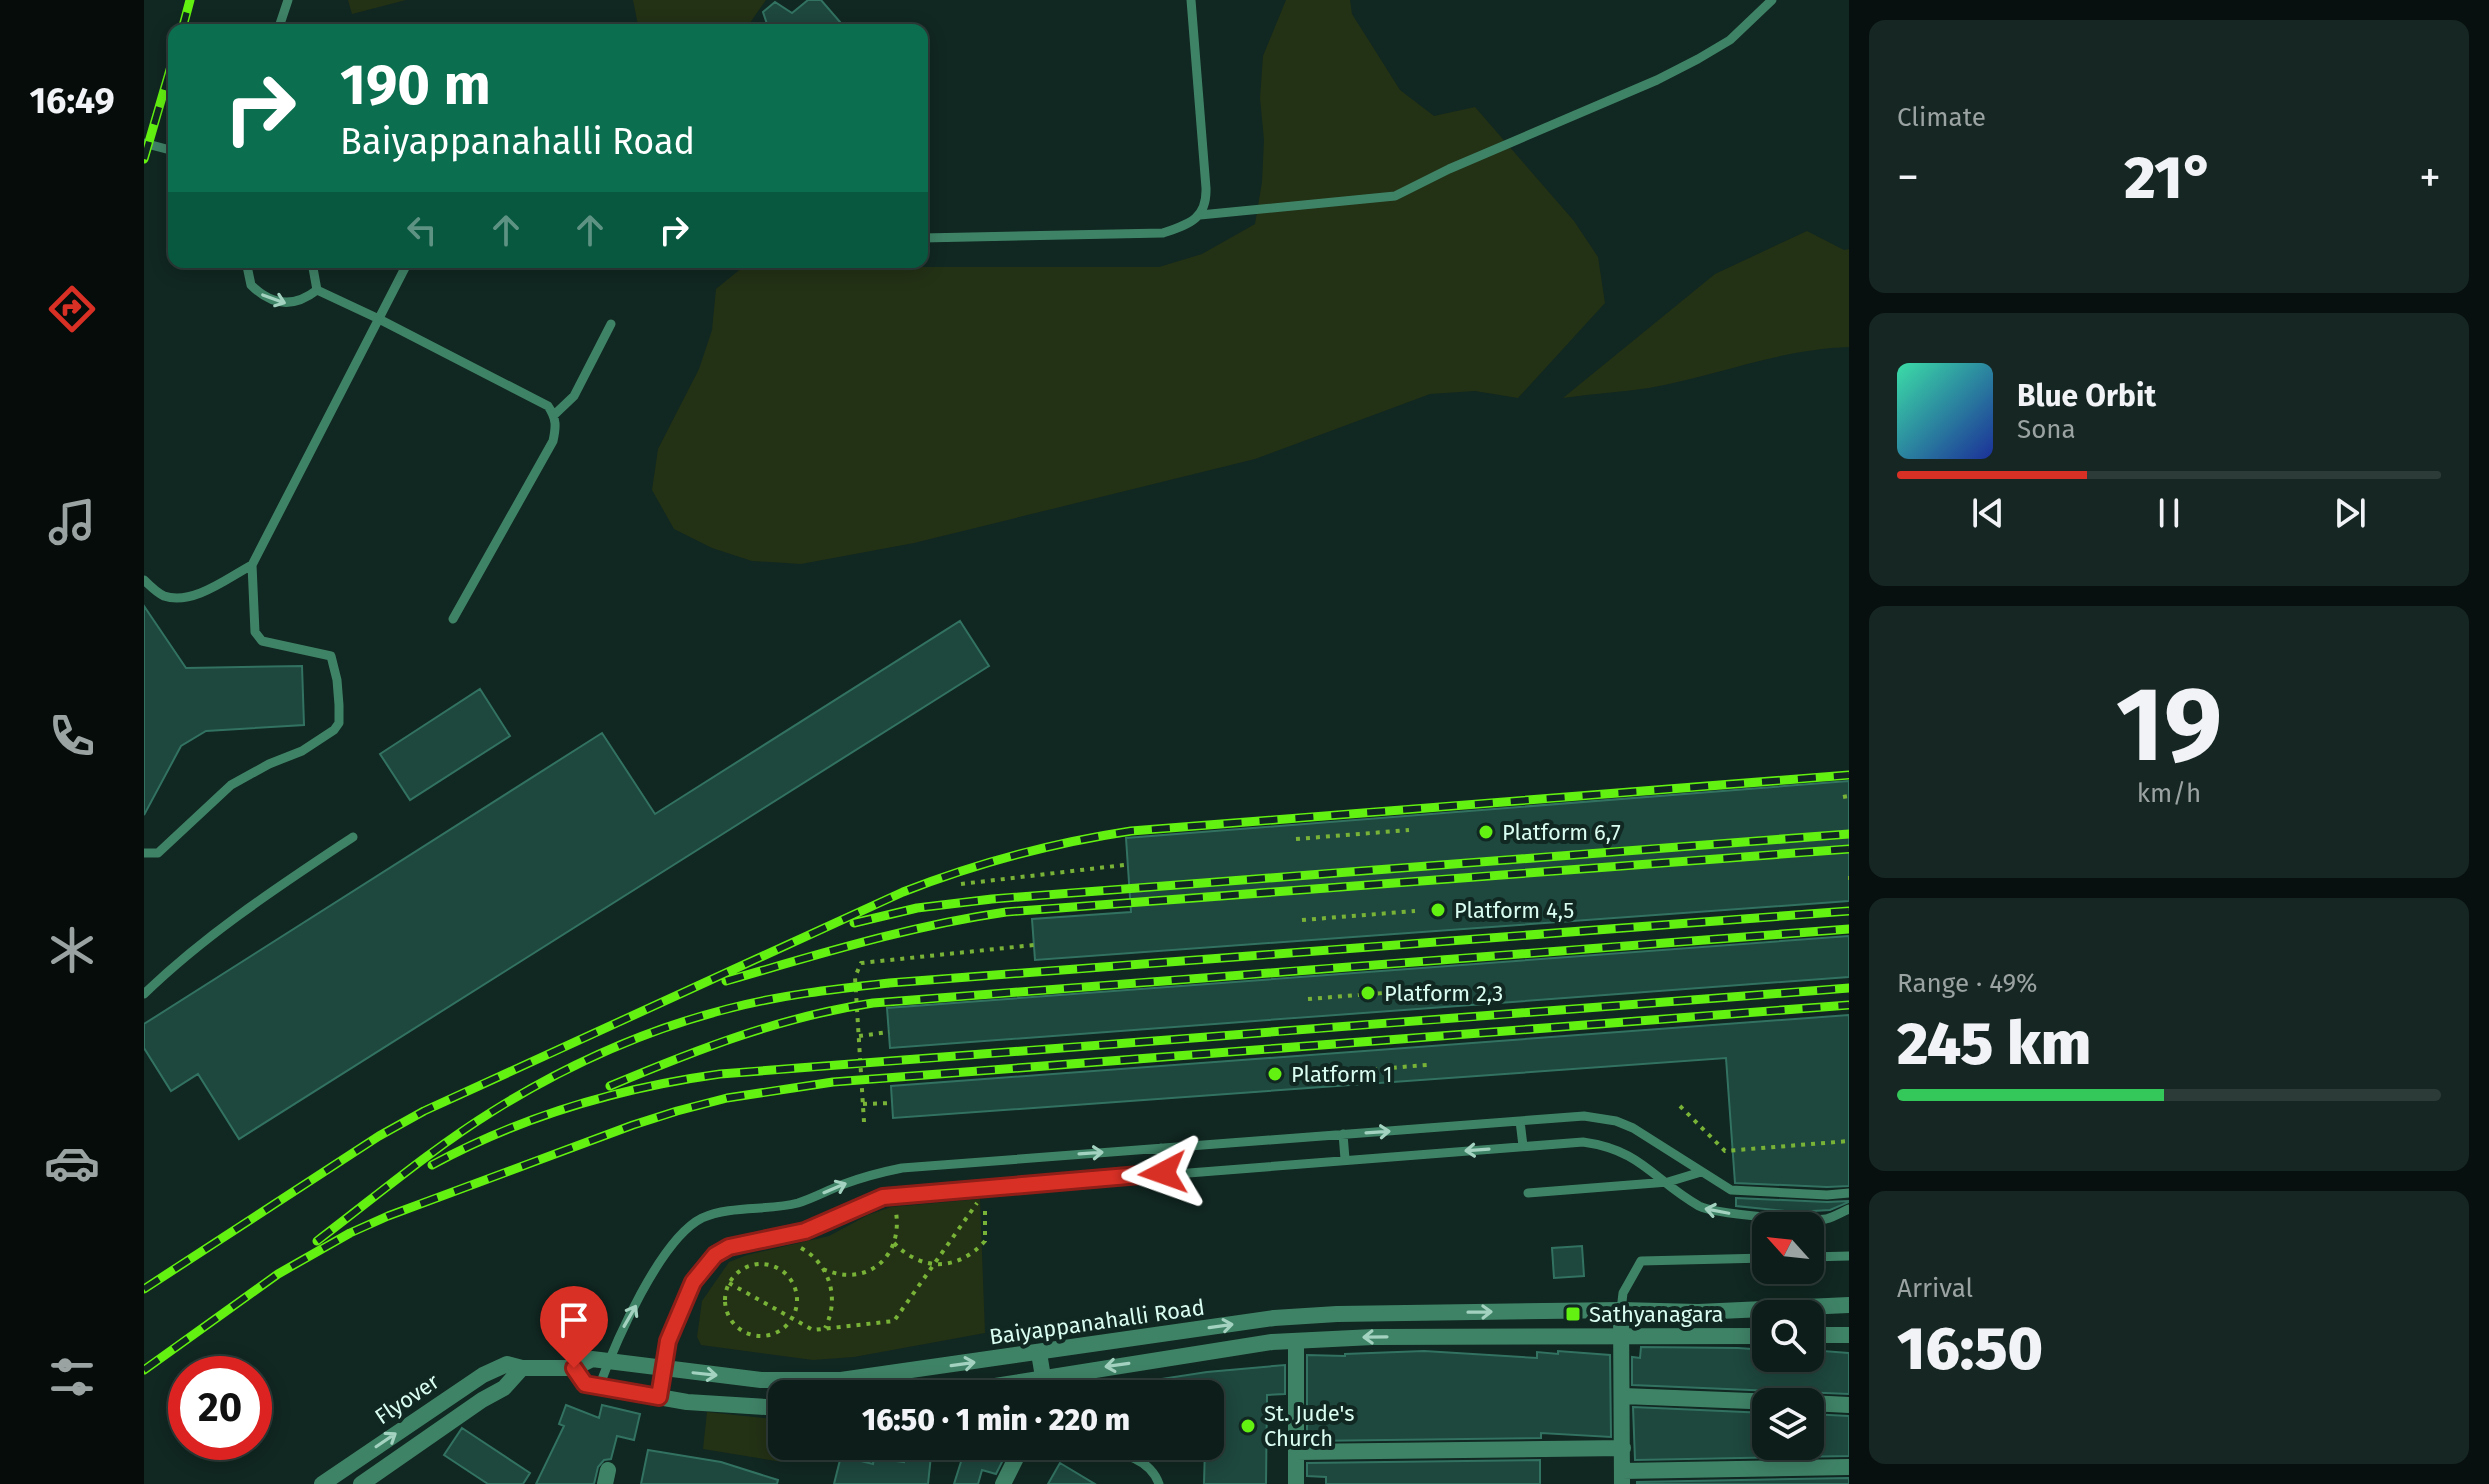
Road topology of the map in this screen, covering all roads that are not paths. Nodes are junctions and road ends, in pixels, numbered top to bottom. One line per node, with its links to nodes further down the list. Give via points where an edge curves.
1 (288, 0): 4 (lane)
2 (1191, 0): 7 (lane, via 1207,203)
3 (1772, 0): 7 (lane, via 1730,40 1698,59 1395,196)
4 (280, 24)
5 (144, 143): 6 (lane)
6 (168, 149)
7 (1200, 215): 8 (lane, via 1163,233)
8 (928, 238)
9 (247, 268): 12 (lane, one-way to 12, via 251,285 271,300 299,302)
10 (313, 268): 12 (lane)
11 (405, 268): 13 (lane)
12 (317, 290): 13 (lane)
13 (379, 319): 15 (lane, via 548,406); 16 (lane)
14 (611, 324): 15 (lane, via 574,396)
15 (554, 415): 18 (lane, via 553,441)
16 (252, 565): 17 (lane, via 213,589 180,597 164,596); 20 (lane, via 255,632 262,641 331,656 339,723 302,751 231,785 158,853)
17 (144, 580)
18 (453, 619)
19 (353, 837): 21 (lane, via 253,904)
20 (144, 853)
21 (144, 994)
22 (1520, 1121): 23 (lane, one-way to 22); 24 (lane); 27 (lane, via 1584,1116 1616,1121)
23 (1343, 1134): 25 (lane); 26 (lane)
24 (1523, 1146): 26 (lane, one-way to 26); 29 (lane, via 1606,1146)
25 (1161, 1148): 28 (lane); 44 (lane, one-way to 25, via 661,1259 674,1240 703,1218 799,1203 902,1168)
26 (1345, 1159): 28 (lane)
27 (1701, 1172): 29 (lane); 31 (lane, via 1731,1190)
28 (1163, 1173): 47 (lane, via 888,1196 805,1231 747,1241 715,1255 693,1282)
29 (1668, 1182): 30 (lane); 32 (lane, one-way to 29, via 1827,1219 1721,1213 1703,1208)
30 (1528, 1193)
31 (1849, 1193)
32 (1849, 1209)
33 (1849, 1256): 34 (lane)
34 (1824, 1257)
35 (1752, 1258): 37 (lane, via 1641,1261 1623,1293)
36 (1849, 1305): 37 (street, Baiyappanahalli Road)
37 (1621, 1310): 38 (street); 43 (street, Baiyappanahalli Road, one-way to 37, via 1274,1318)
38 (1621, 1334): 41 (street, Baiyappanahalli Road); 42 (street, Baiyappanahalli Road, one-way to 42); 52 (street)
39 (1824, 1335): 40 (street)
40 (1849, 1335)
41 (1752, 1336)
42 (1296, 1341): 48 (street, Baiyappanahalli Road, one-way to 48); 59 (street)
43 (1039, 1353): 47 (street, Baiyappanahalli Road, one-way to 43, via 761,1380 830,1380); 48 (street)
44 (609, 1361): 46 (street, Baiyappanahalli Road, via 592,1359); 47 (street, Baiyappanahalli Road); 51 (lane)
45 (522, 1368): 46 (street, Baiyappanahalli Road); 64 (street, Flyover, one-way to 45, via 495,1369 507,1364); 65 (street, via 504,1388)
46 (574, 1368): 51 (street, via 585,1384)
47 (662, 1370): 53 (lane)
48 (1043, 1377): 49 (street, Baiyappanahalli Road); 50 (street)
49 (1026, 1380)
50 (1042, 1380)
51 (599, 1387): 53 (street)
52 (1623, 1396): 54 (street); 58 (street)
53 (659, 1397): 57 (street)
54 (1752, 1401)
55 (1824, 1404): 56 (street)
56 (1849, 1405)
57 (768, 1407)
58 (1623, 1448): 59 (street); 63 (street)
59 (1296, 1452): 68 (street)
60 (1015, 1460): 66 (street)
61 (1136, 1460): 67 (lane, via 1156,1475)
62 (1849, 1467): 63 (street)
63 (1622, 1478)
64 (322, 1484)
65 (361, 1484)
66 (1003, 1484)
67 (1159, 1484)
68 (1296, 1484)

